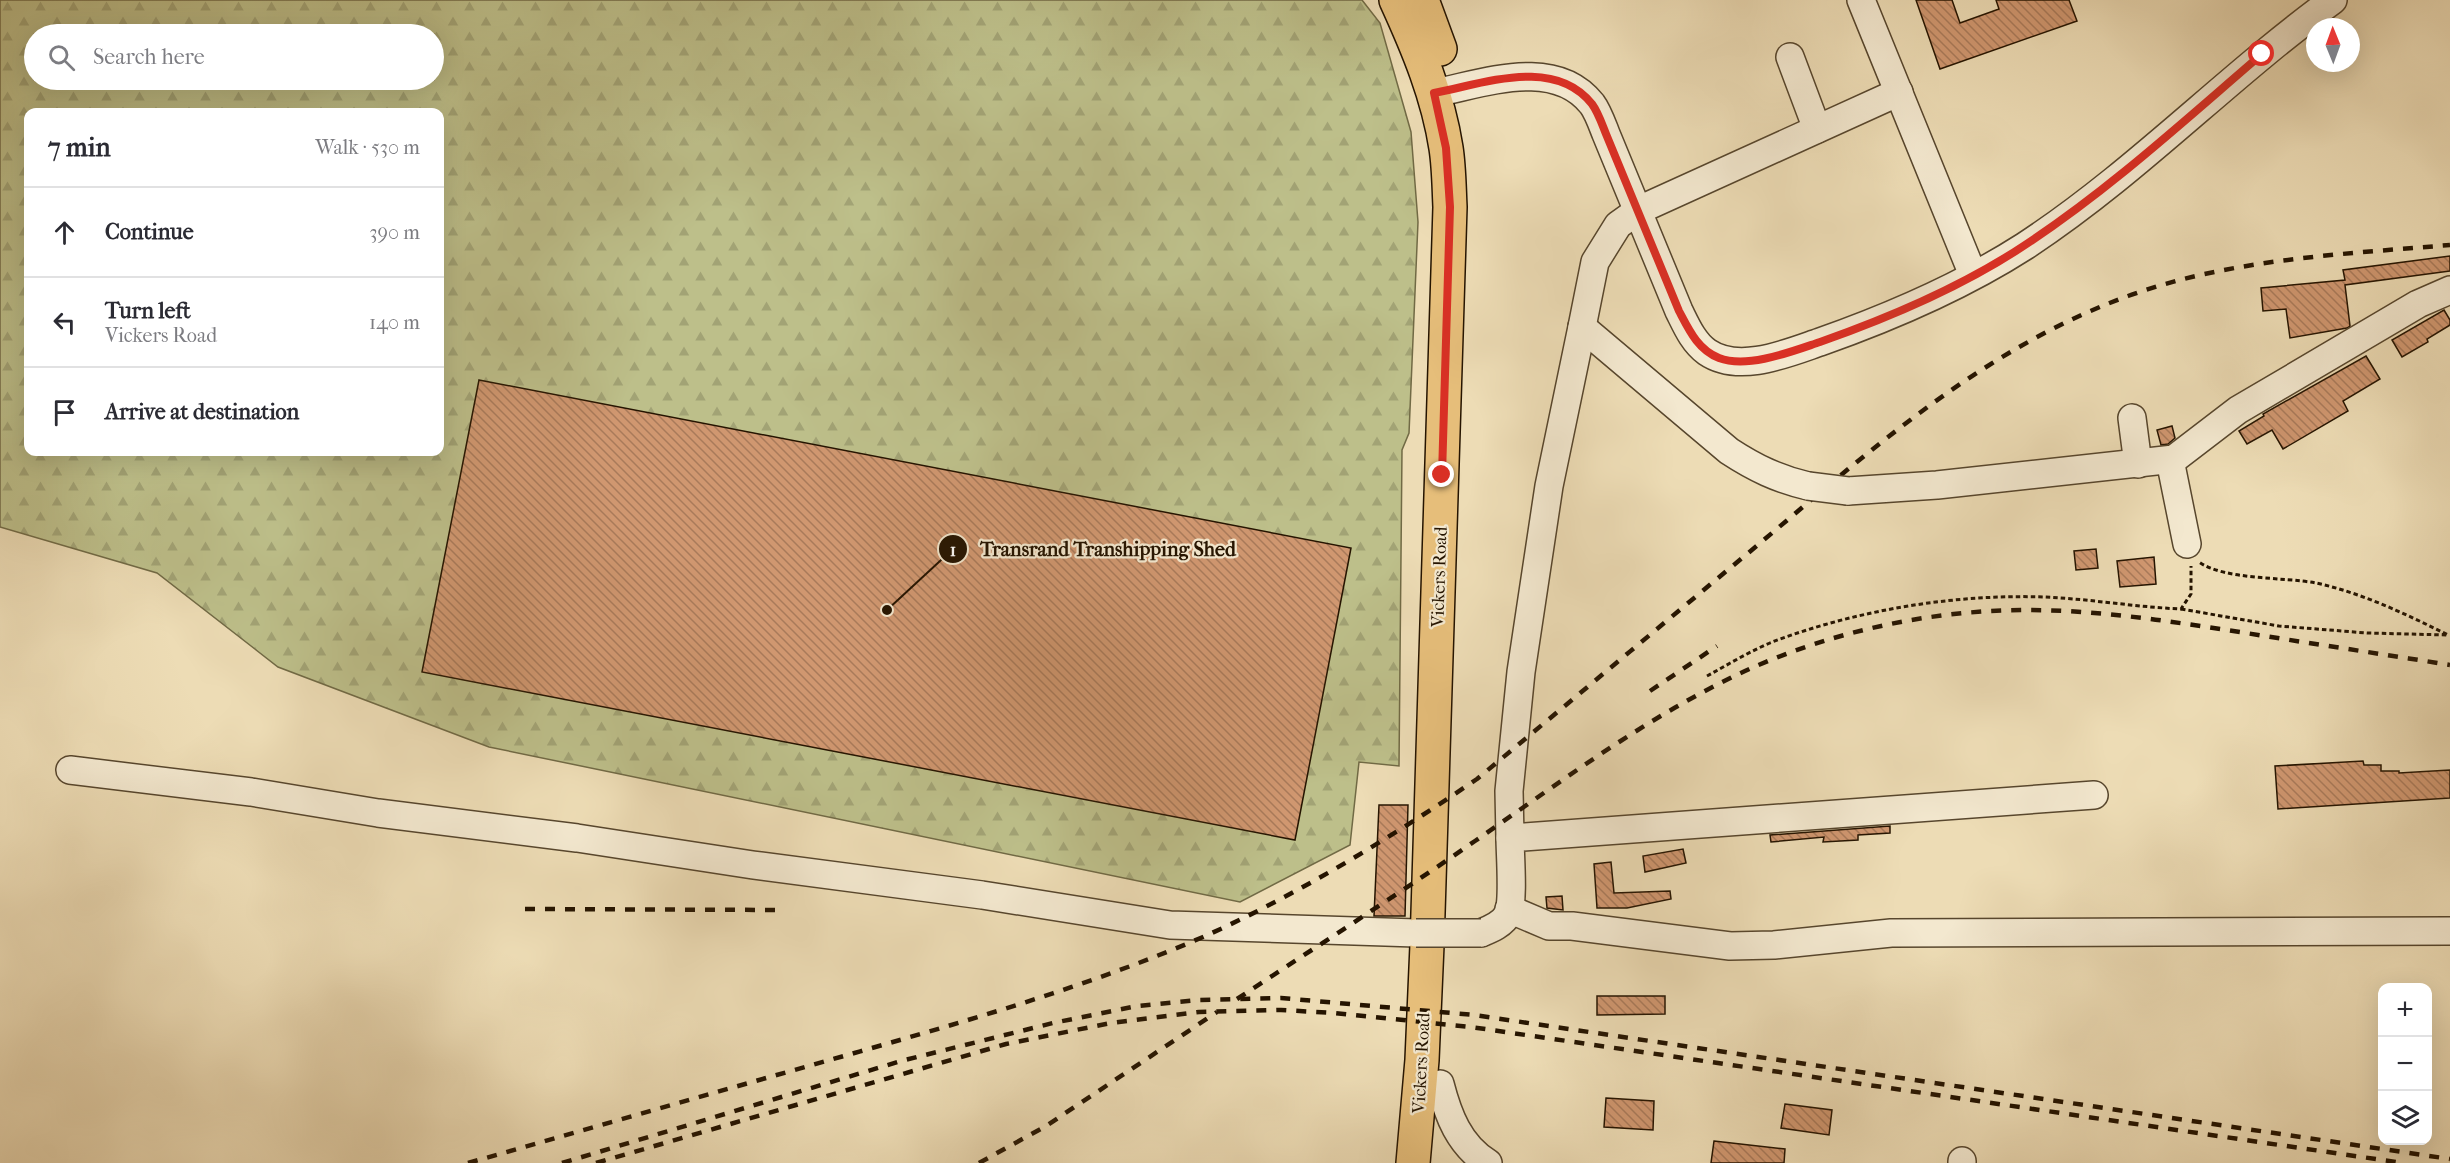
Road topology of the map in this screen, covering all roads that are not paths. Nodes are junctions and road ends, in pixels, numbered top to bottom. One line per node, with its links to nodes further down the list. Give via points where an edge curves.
1 (1396, 0): 6 (main road, Vickers Road)
2 (1422, 0): 6 (main road, Vickers Road)
3 (1861, 0): 7 (street)
4 (2333, 0): 10 (street, via 2079,207 2024,246)
5 (1790, 57): 8 (street)
6 (1443, 91): 9 (street, via 1525,77 1569,84 1593,105); 22 (main road, Vickers Road, via 1464,144 1467,256); 23 (main road, Vickers Road, via 1450,207 1449,268 1426,968)
7 (1899, 92): 8 (street); 10 (street)
8 (1817, 129): 9 (street)
9 (1639, 210): 10 (street, via 1692,336 1706,351 1721,359 1742,361 1781,355 1909,308); 12 (street, via 1618,225 1595,262)
10 (1972, 275)
11 (2450, 290): 14 (street, via 2418,304 2238,410)
12 (1581, 327): 15 (street, bridge, via 1730,451 1783,480 1848,491); 19 (street, via 1549,486 1522,660 1509,791)
13 (2132, 418): 15 (street)
14 (2170, 460): 15 (street); 16 (street)
15 (2138, 464)
16 (2188, 550)
17 (70, 770): 20 (street, bridge, via 252,792 1170,925 1481,933 1493,929)
18 (2094, 795): 19 (street)
19 (1510, 838): 20 (street)
20 (1509, 909): 21 (street, via 1549,926 1730,946 1891,933)
21 (2450, 931)
22 (1440, 1084): 24 (main road, Vickers Road); 25 (street, via 1459,1134 1474,1155)
23 (1413, 1163)
24 (1433, 1163)
25 (1488, 1163)

